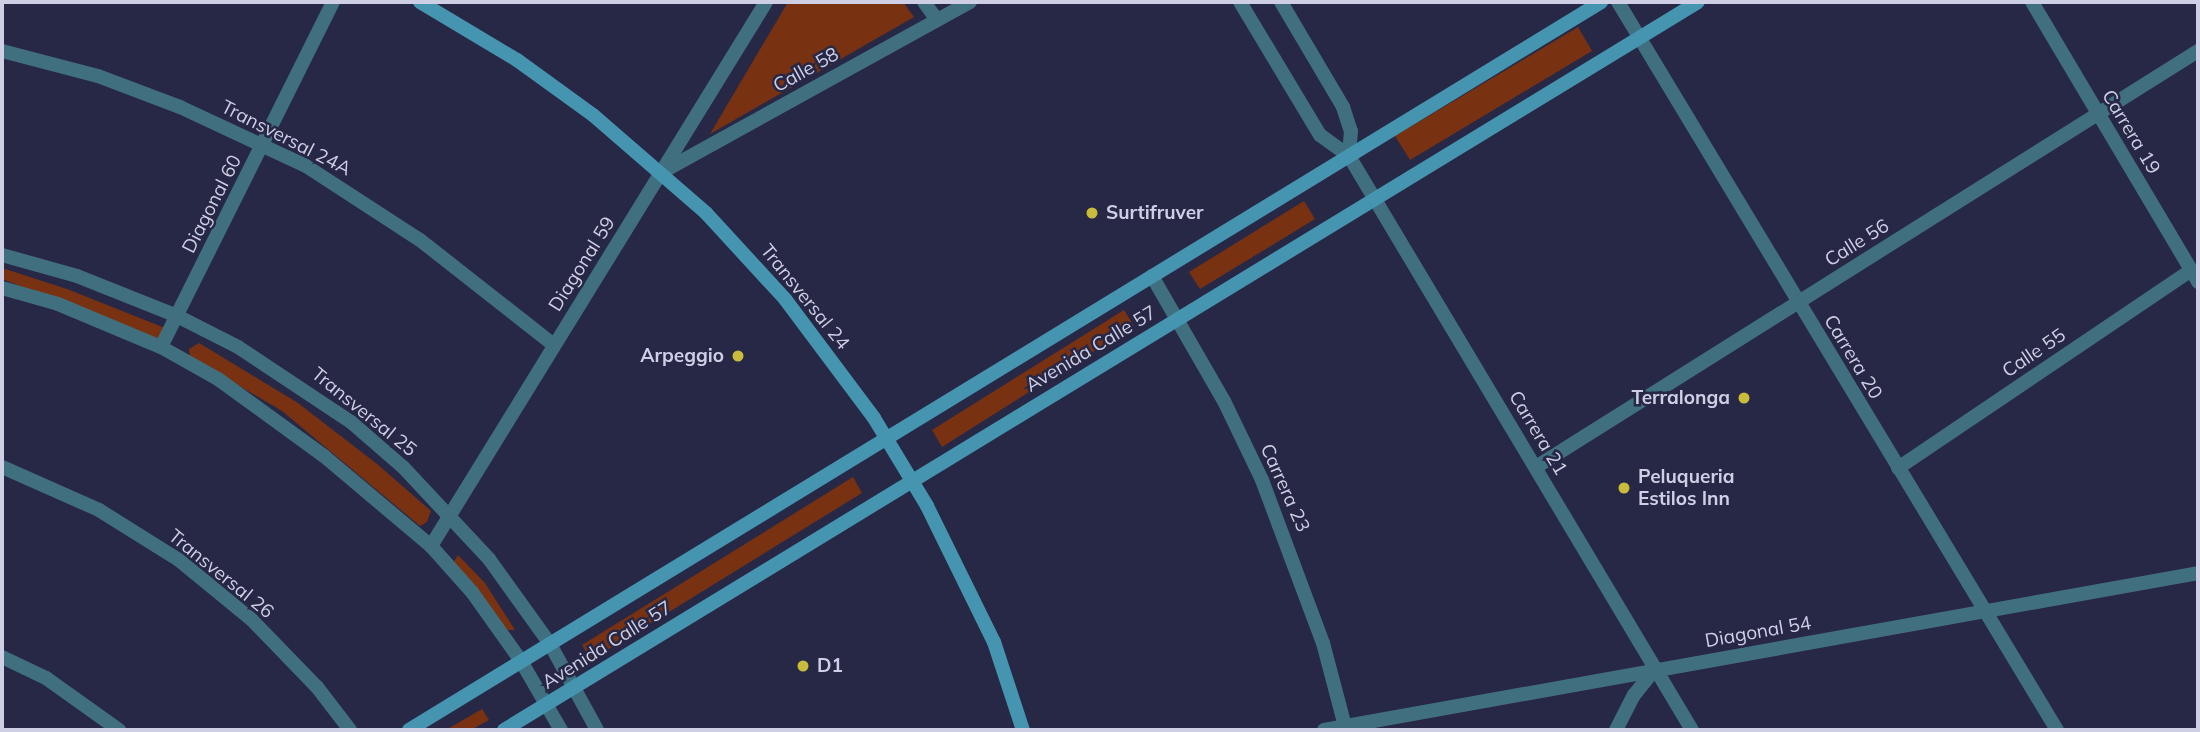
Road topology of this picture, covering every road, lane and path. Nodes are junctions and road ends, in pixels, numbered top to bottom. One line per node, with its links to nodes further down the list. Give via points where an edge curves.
1 (333, 2): 17 (street, Diagonal 60)
2 (420, 2): 19 (main road, Transversal 24, via 517,60)
3 (766, 2): 19 (street, Diagonal 59)
4 (924, 2): 12 (street)
5 (970, 2): 12 (street, Calle 58)
6 (1240, 2): 18 (street, Carrera 21, via 1320,135)
7 (1281, 2): 18 (street, Carrera 21, via 1343,107 1350,131)
8 (1601, 2): 18 (main road, Avenida Calle 57)
9 (1618, 2): 13 (street, Carrera 20)
10 (1698, 2): 13 (main road, Avenida Calle 57)
11 (2032, 2): 16 (street, Carrera 19)
12 (937, 20): 19 (street, Calle 58)
13 (1640, 37): 20 (main road, Avenida Calle 57); 25 (street, Carrera 20)
14 (2, 51): 17 (street, Transversal 24A, via 98,76)
15 (2198, 51): 16 (street, Calle 56)
16 (2098, 114): 23 (street, Carrera 19); 25 (street, Calle 56)
17 (263, 144): 26 (street, Diagonal 60); 28 (street, Transversal 24A, via 389,219)
18 (1349, 156): 20 (street, Carrera 21); 22 (main road, Avenida Calle 57)
19 (661, 172): 28 (street, Diagonal 59); 30 (main road, Transversal 24, via 706,213 785,299)
20 (1375, 199): 27 (main road, Avenida Calle 57); 32 (street, Carrera 21)
21 (2, 255): 26 (street, Transversal 25, via 77,276)
22 (1152, 276): 27 (street, Carrera 23); 30 (main road, Avenida Calle 57)
23 (2195, 276): 33 (street, Calle 55)
24 (2, 288): 29 (street, via 58,304)
25 (1798, 302): 32 (street, Calle 56); 33 (street, Carrera 20)
26 (177, 316): 29 (street, Diagonal 60); 35 (street, Transversal 25, via 296,382 382,449)
27 (1177, 318): 34 (main road, Avenida Calle 57); 45 (street, Carrera 23, via 1262,480 1295,560)
28 (554, 345): 35 (street, Diagonal 59)
29 (161, 348): 36 (street, via 268,414)
30 (886, 438): 34 (main road, Transversal 24); 39 (main road, Avenida Calle 57)
31 (2, 467): 47 (street, Transversal 26, via 99,510 179,560 252,620)
32 (1535, 467): 42 (street, Carrera 21)
33 (1898, 468): 38 (street, Carrera 20)
34 (912, 480): 43 (main road, Avenida Calle 57); 52 (main road, Transversal 24, via 984,621)
35 (450, 515): 36 (street, Diagonal 59); 39 (street, Transversal 25)
36 (431, 547): 41 (street, via 472,592)
37 (2198, 573): 38 (street, Diagonal 54)
38 (1987, 611): 42 (street, Diagonal 54); 56 (street, Carrera 20)
39 (550, 644): 41 (main road, Avenida Calle 57); 43 (street, Transversal 25)
40 (2, 657): 46 (street, via 46,678)
41 (521, 661): 44 (street); 48 (main road, Avenida Calle 57)
42 (1655, 669): 45 (street, Diagonal 54); 54 (street, via 1634,695); 55 (street, Carrera 21)
43 (575, 687): 44 (main road, Avenida Calle 57); 51 (street, Transversal 25)
44 (548, 704): 49 (main road, Avenida Calle 57); 50 (street)
45 (1346, 729): 53 (street, Diagonal 54)
46 (119, 730)
47 (351, 730)
48 (408, 730)
49 (504, 730)
50 (561, 730)
51 (597, 730)
52 (1023, 730)
53 (1324, 730)
54 (1616, 730)
55 (1692, 730)
56 (2057, 730)

